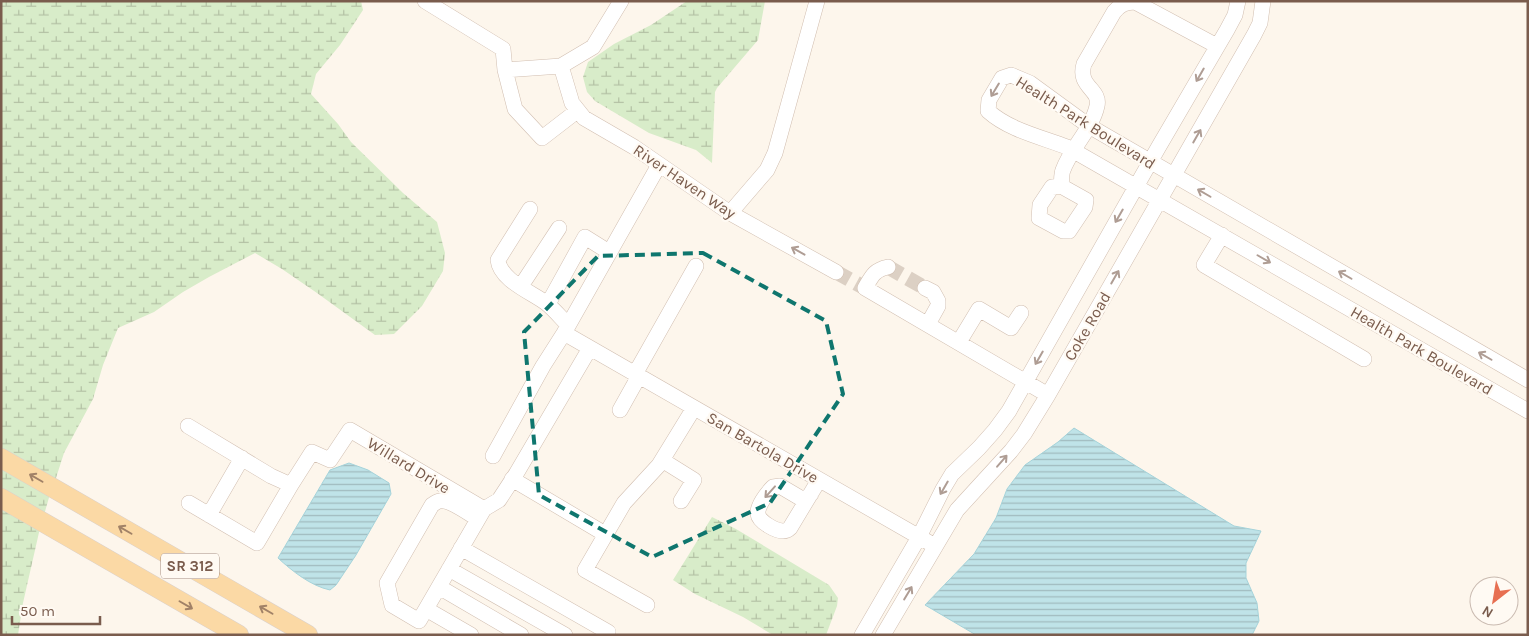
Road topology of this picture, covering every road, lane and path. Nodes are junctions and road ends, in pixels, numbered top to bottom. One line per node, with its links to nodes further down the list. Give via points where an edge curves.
1 (424, 1): 8 (street, via 502,48)
2 (621, 1): 7 (street, via 593,48)
3 (817, 1): 19 (street, via 774,153 767,170)
4 (1238, 1): 6 (street, Coke Road, via 1235,15)
5 (1263, 1): 14 (street, Coke Road, one-way to 5, via 1254,35 1260,23)
6 (1217, 46): 10 (street, via 1135,2 1119,6 1082,71 1083,80 1096,94 1098,102); 12 (street, Coke Road, one-way to 12)
7 (561, 66): 8 (street); 9 (street)
8 (505, 70): 9 (street, via 515,109 542,138)
9 (577, 111): 13 (street, River Haven Way)
10 (1088, 126): 11 (street); 11 (street, Health Park Boulevard, one-way to 11, via 1030,84 1012,76 1002,78 989,100 988,111 998,120); 12 (street, Health Park Boulevard)
11 (1074, 150): 15 (street, via 1063,171); 16 (street, Health Park Boulevard)
12 (1150, 162): 14 (street, Health Park Boulevard); 16 (street, Coke Road)
13 (660, 165): 19 (street, River Haven Way); 22 (street)
14 (1174, 176): 17 (street, Coke Road); 29 (street, Health Park Boulevard, one-way to 14)
15 (1061, 186)
16 (1136, 186): 17 (street, Health Park Boulevard); 40 (street, Coke Road, one-way to 40)
17 (1160, 199): 21 (street, Health Park Boulevard); 42 (street, Coke Road, one-way to 17)
18 (530, 209): 26 (street, San Bartola Drive, via 498,260 505,276)
19 (730, 213): 25 (street, River Haven Way, one-way to 19)
20 (559, 228): 26 (street)
21 (1222, 235): 33 (street, Health Park Boulevard, one-way to 33); 36 (street, via 1204,265)
22 (609, 252): 28 (street, via 585,237); 32 (street)
23 (696, 266): 38 (street)
24 (888, 267): 31 (street, via 872,275 865,288)
25 (836, 272)
26 (521, 286): 28 (street, San Bartola Drive)
27 (925, 288): 31 (street, via 933,292 938,301)
28 (548, 304): 32 (street, San Bartola Drive)
29 (1402, 307): 33 (street); 37 (street, Health Park Boulevard, one-way to 29)
30 (1020, 313): 34 (street, via 1011,328 979,309)
31 (928, 324): 34 (street)
32 (566, 329): 35 (street, San Bartola Drive); 47 (street)
33 (1388, 331): 41 (street, Health Park Boulevard)
34 (959, 342): 40 (street)
35 (590, 348): 38 (street, San Bartola Drive); 51 (street)
36 (1364, 359)
37 (1512, 370): 39 (street, Health Park Boulevard); 41 (street)
38 (637, 375): 43 (street, San Bartola Drive); 44 (street)
39 (1528, 380)
40 (1025, 381): 42 (street); 61 (street, Coke Road, one-way to 61, via 995,430 952,474)
41 (1498, 394): 45 (street, Health Park Boulevard)
42 (1048, 395): 62 (street, Coke Road, one-way to 42, via 957,510 1016,445)
43 (694, 408): 50 (street); 52 (street, San Bartola Drive)
44 (620, 410)
45 (1528, 411)
46 (188, 426): 49 (street)
47 (493, 456)
48 (1, 458): 69 (main road, SR 312, one-way to 48)
49 (242, 458): 53 (street); 59 (street)
50 (662, 460): 56 (street, via 694,480); 60 (street, via 624,503)
51 (512, 479): 58 (street, via 498,500); 60 (street)
52 (819, 480): 54 (street); 61 (street, San Bartola Drive)
53 (291, 485): 58 (street, Willard Drive, via 312,452 330,460 350,430); 59 (street, via 257,543)
54 (811, 494)
55 (1, 498): 68 (main road, SR 312, one-way to 68)
56 (681, 501)
57 (189, 503): 59 (street)
58 (481, 514): 63 (street); 67 (street, via 452,503 438,501 432,505 386,583 392,605 419,621)
59 (209, 515)
60 (605, 534): 66 (street, via 585,570)
61 (919, 537): 62 (street, San Bartola Drive); 74 (street, Coke Road)
62 (936, 547): 75 (street, Coke Road, one-way to 62)
63 (461, 548): 64 (street); 73 (street, via 608,632)
64 (450, 569): 65 (street); 72 (street)
65 (439, 588): 67 (street); 71 (street)
66 (647, 605)
67 (426, 609): 70 (street)
68 (239, 635)
69 (308, 635)
70 (471, 635)
71 (521, 635)
72 (564, 635)
73 (607, 635)
74 (862, 635)
75 (883, 635)

